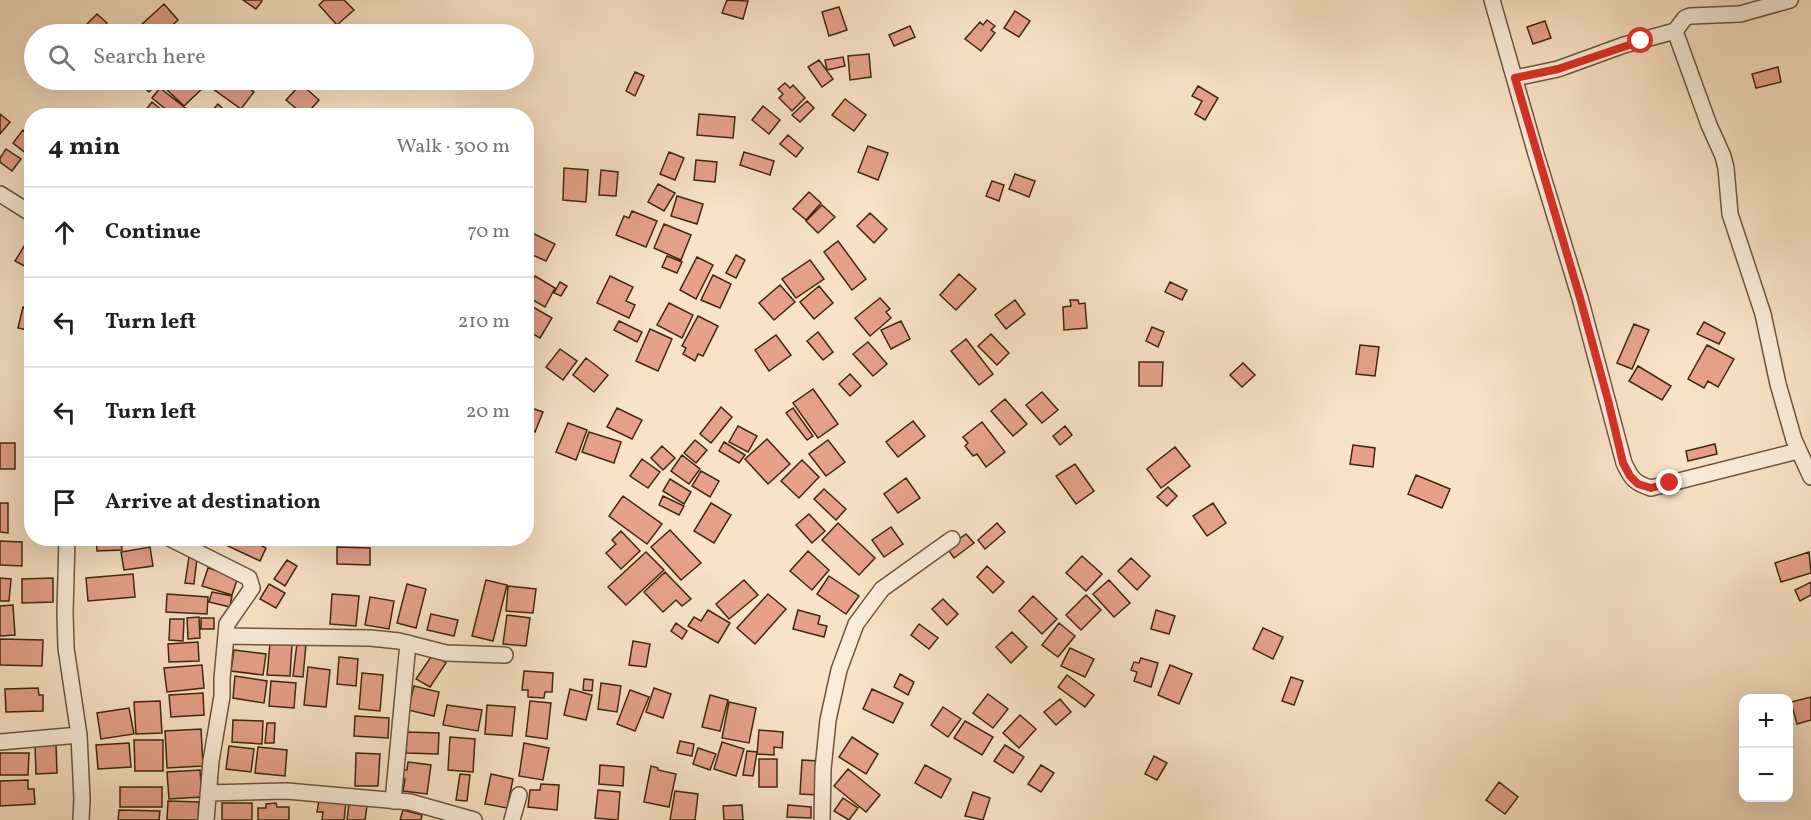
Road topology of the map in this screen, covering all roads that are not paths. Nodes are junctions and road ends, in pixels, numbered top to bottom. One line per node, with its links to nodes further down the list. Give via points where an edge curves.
1 (1492, 0): 4 (street)
2 (1790, 0): 3 (street, via 1740,14 1690,16)
3 (1675, 32): 4 (street, via 1558,69); 7 (street, via 1723,156 1730,214 1763,314)
4 (1515, 78): 7 (street, via 1580,298 1623,463 1630,476 1651,488)
5 (0, 194): 6 (street)
6 (24, 209)
7 (1798, 451): 8 (street)
8 (1811, 477)
9 (952, 539): 24 (street, via 882,589 856,624 839,670 828,720)
10 (67, 546): 15 (street, via 66,648)
11 (185, 546): 12 (street, via 252,582 252,588 227,624)
12 (226, 636): 13 (street, via 359,638); 17 (street)
13 (408, 643): 14 (street, via 446,653); 19 (street)
14 (505, 655)
15 (79, 735): 16 (street); 20 (street)
16 (0, 742)
17 (208, 793): 19 (street, via 287,791); 21 (street)
18 (519, 795): 23 (street)
19 (393, 801): 22 (street)
20 (81, 820)
21 (206, 820)
22 (474, 820)
23 (512, 820)
24 (822, 820)

